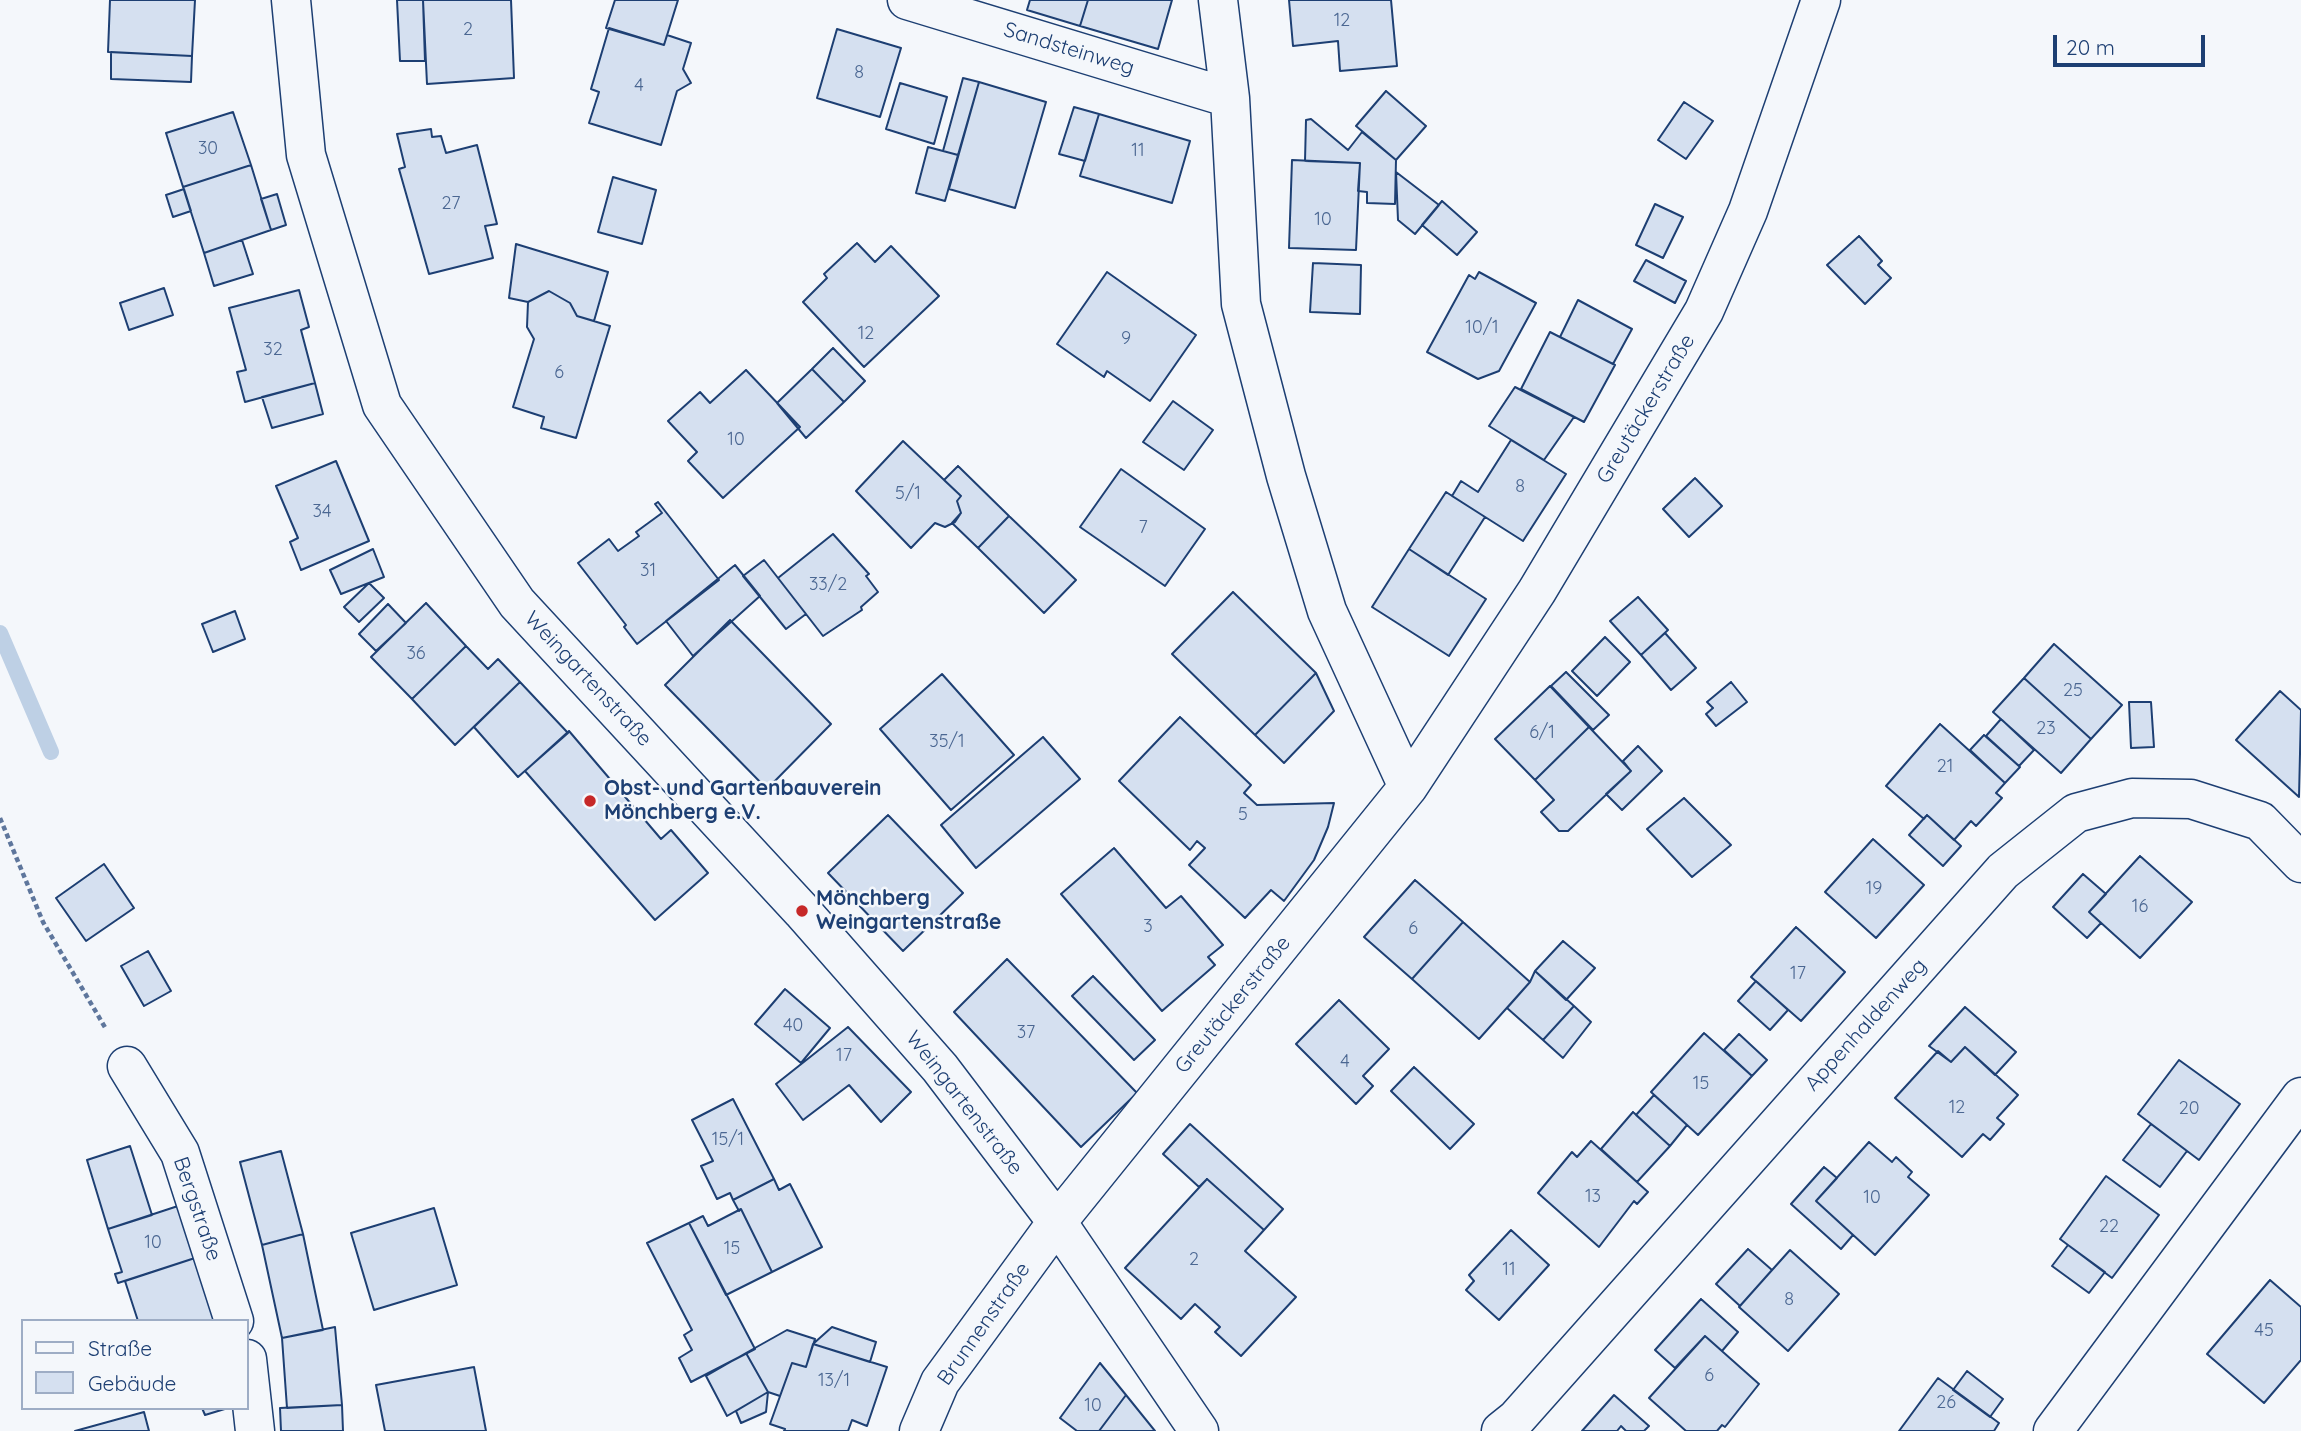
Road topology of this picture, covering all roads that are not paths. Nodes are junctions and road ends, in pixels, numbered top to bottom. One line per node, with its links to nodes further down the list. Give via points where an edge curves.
1 (291, 0): 10 (street, Weingartenstraße, via 306,155 382,405 517,603 802,911 940,1068)
2 (907, 0): 5 (street, Sandsteinweg)
3 (1217, 0): 5 (street)
4 (1821, 0): 6 (street, Greutäckerstraße, via 1748,211 1704,311 1537,591)
5 (1230, 98): 6 (street, via 1241,304 1282,464 1327,611)
6 (1408, 787): 10 (street, Greutäckerstraße)
7 (2301, 863): 16 (street, Appenhaldenweg, via 2260,821 2191,799 2132,798 2076,813 2003,871)
8 (127, 1066): 11 (street, Bergstraße, via 180,1153)
9 (2301, 1097): 17 (street)
10 (1057, 1222): 14 (street, Brunnenstraße, via 940,1382); 15 (street, Weingartenstraße)
11 (233, 1319)
12 (248, 1368): 13 (street)
13 (255, 1431)
14 (919, 1431)
15 (1199, 1431)
16 (1501, 1431)
17 (2053, 1431)

